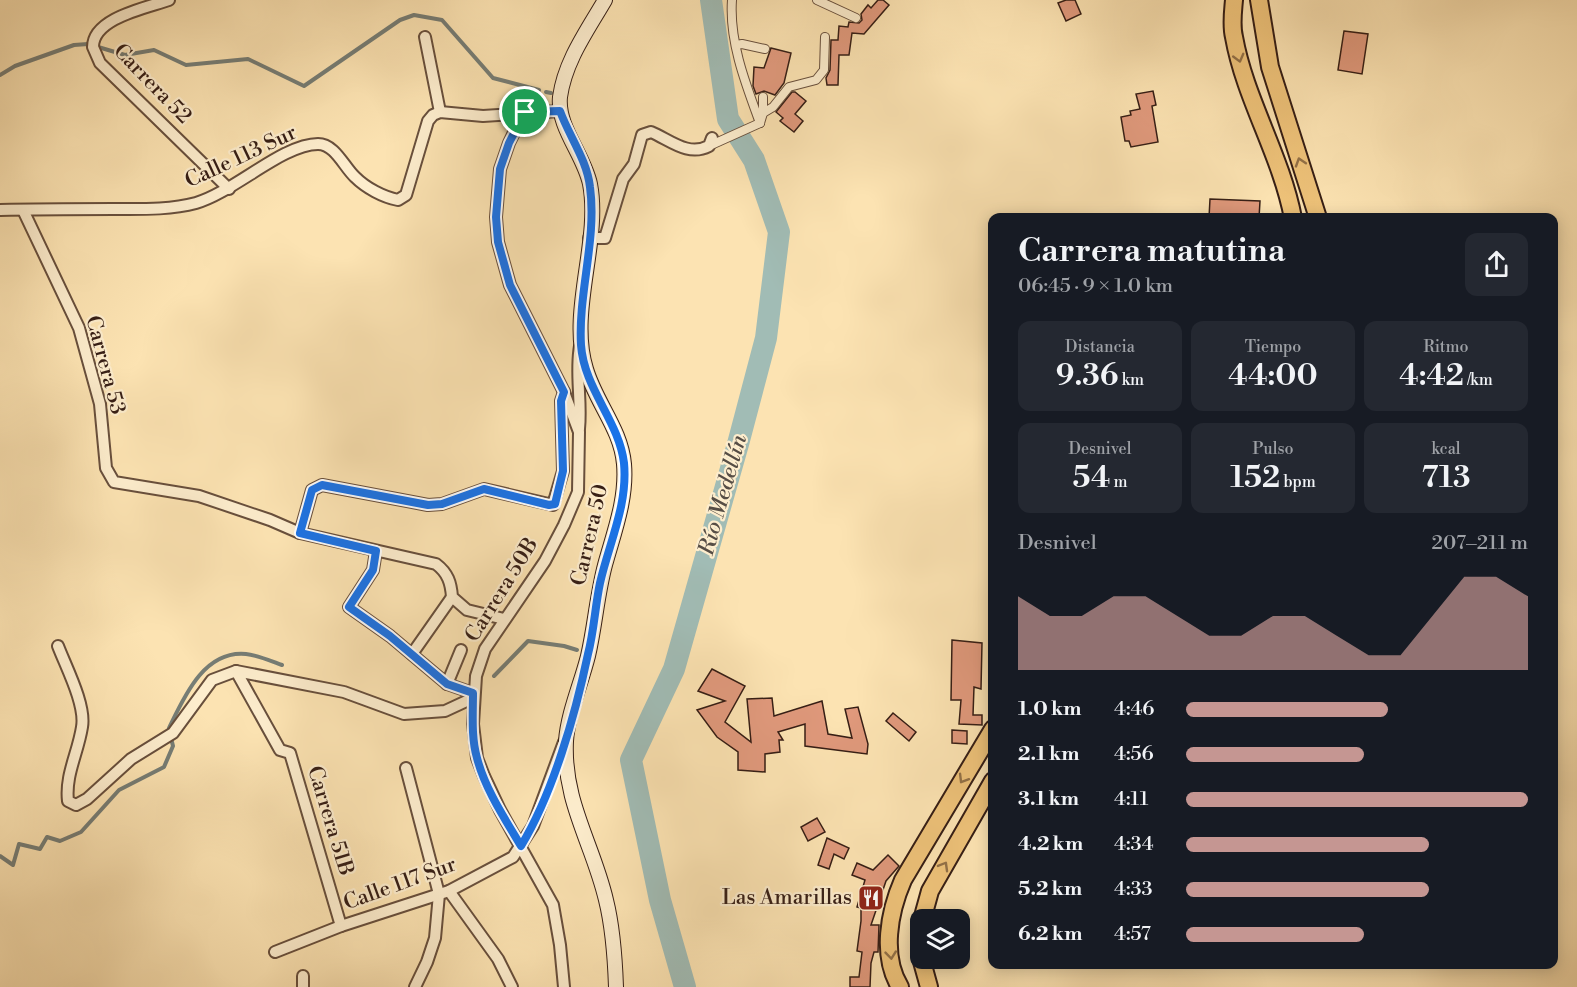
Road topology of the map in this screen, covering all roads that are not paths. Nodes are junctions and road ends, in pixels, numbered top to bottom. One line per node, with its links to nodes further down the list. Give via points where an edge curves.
1 (169, 0): 19 (street, Carrera 52, via 103,25 93,45 100,63)
2 (605, 0): 13 (main road, Carrera 50, via 570,61 563,80)
3 (732, 0): 10 (street)
4 (817, 0): 7 (street)
5 (1234, 0): 22 (highway, one-way to 22, via 1233,36)
6 (1259, 0): 23 (highway, one-way to 6, via 1270,67)
7 (856, 18)
8 (425, 37): 14 (street)
9 (825, 37): 16 (street, via 824,70 816,80 789,87)
10 (736, 45): 11 (street); 17 (street)
11 (765, 49)
12 (763, 97): 16 (street)
13 (560, 111): 15 (street); 24 (main road, Carrera 50, via 590,186)
14 (440, 112): 15 (street, via 483,116); 19 (street, Calle 113 Sur, via 428,121 406,195 398,200 384,196 355,177 327,146 318,144 297,149)
15 (525, 112): 26 (street, Carrera 50B, via 500,169 498,242 510,285)
16 (763, 113): 17 (street)
17 (760, 123): 18 (street)
18 (710, 142): 24 (street, via 702,150 690,151 651,132 642,135 605,238)
19 (229, 189): 21 (street, Calle 113 Sur, via 195,203 144,209)
20 (0, 210): 21 (street, Calle 113 Sur)
21 (23, 210): 28 (street, Carrera 53, via 79,328 100,404 106,468 114,482 199,496)
22 (1292, 213)
23 (1316, 213)
24 (589, 238): 25 (main road, Carrera 50)
25 (581, 338): 27 (street, via 577,365); 38 (main road, Carrera 50, via 586,369 620,439 624,489 601,582 589,654)
26 (564, 392): 27 (street, Carrera 50B); 28 (street, via 563,471 555,504 484,489 428,505 322,485 312,490)
27 (579, 432): 31 (street, Carrera 50B, via 576,498 545,561)
28 (300, 533): 29 (street)
29 (376, 551): 30 (street, via 436,564 451,584); 34 (street, via 373,570 349,607)
30 (452, 597): 31 (street, via 466,610); 34 (street)
31 (504, 619): 37 (street, Carrera 50B, via 486,649)
32 (58, 646): 35 (street, via 83,720 66,786 68,801 76,805 131,759 173,733 212,680)
33 (461, 650): 36 (street)
34 (411, 654): 36 (street)
35 (236, 671): 37 (street, via 344,692 404,714 445,711); 45 (street, Carrera 51B, via 280,750 290,753)
36 (447, 684): 37 (street)
37 (473, 695): 42 (street, Carrera 50B, via 477,758)
38 (566, 736): 42 (street, Calle 117 Sur, via 533,826); 51 (main road, Carrera 50, via 566,776 606,898)
39 (988, 737): 52 (highway, one-way to 52, via 896,896 890,945 891,964)
40 (406, 768): 43 (street)
41 (988, 790): 44 (highway, one-way to 41, via 930,891)
42 (521, 846): 43 (street, Calle 117 Sur, via 513,857); 50 (street, Carrera 50B, via 552,905)
43 (444, 892): 45 (street, Calle 117 Sur); 48 (street, via 435,938); 49 (street, via 498,959)
44 (925, 909)
45 (341, 926): 46 (street, Calle 117 Sur)
46 (275, 952)
47 (924, 969): 53 (highway)
48 (415, 987)
49 (512, 987)
50 (564, 987)
51 (616, 987)
52 (900, 987)
53 (929, 987)

